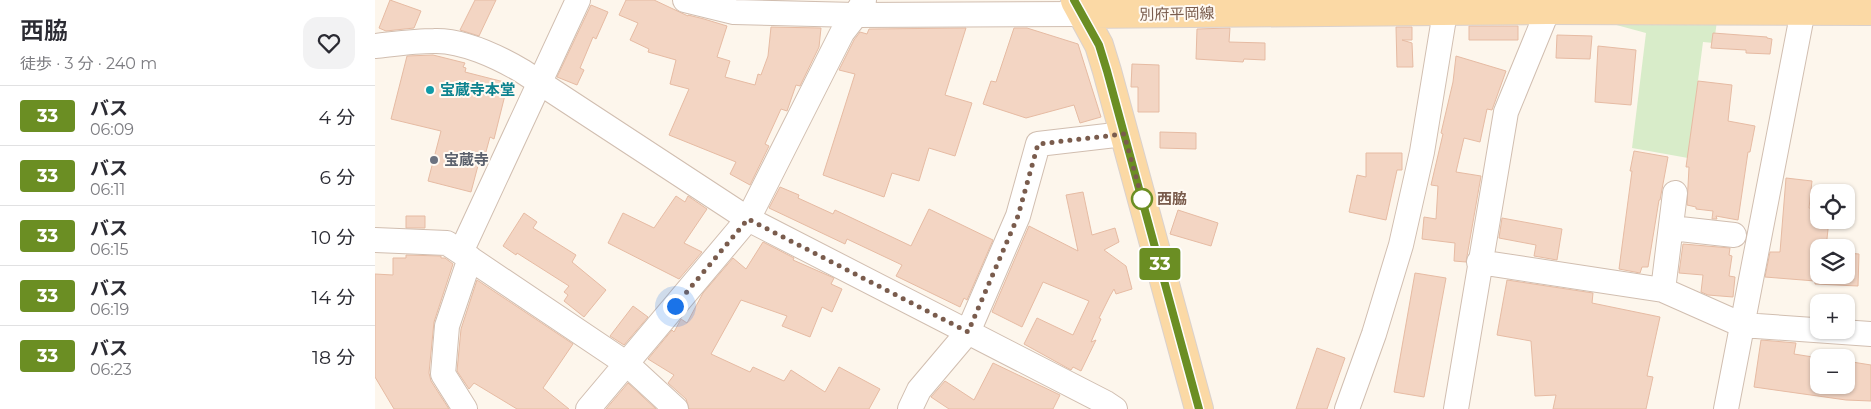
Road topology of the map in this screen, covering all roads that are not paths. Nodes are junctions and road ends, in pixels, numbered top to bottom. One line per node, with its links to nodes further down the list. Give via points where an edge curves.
1 (578, 0): 10 (street)
2 (685, 0): 6 (street, via 734,12)
3 (1446, 5): 4 (main road, 別府平岡線); 7 (main road, 別府平岡線); 30 (street, via 1422,152 1401,246)
4 (1550, 5): 5 (main road, 別府平岡線); 18 (street, via 1506,112)
5 (1804, 5): 8 (main road, 別府平岡線); 20 (street)
6 (860, 7): 7 (street); 13 (street, via 842,33)
7 (1079, 7): 11 (main road, via 1099,45)
8 (1871, 11)
9 (375, 46): 10 (street, via 435,40 465,46 496,56)
10 (539, 82): 13 (street); 17 (street)
11 (1124, 134): 21 (street, via 1038,144 1018,216); 29 (main road)
12 (1675, 193): 14 (street)
13 (748, 219): 21 (street); 23 (street)
14 (1671, 228): 15 (street); 19 (street)
15 (1735, 235)
16 (375, 240): 17 (street, via 447,243)
17 (465, 255): 23 (street); 24 (street, via 447,326 443,374)
18 (1479, 262): 19 (street); 31 (street)
19 (1663, 290): 20 (street)
20 (1742, 325): 22 (street); 32 (street)
21 (968, 332): 27 (street, via 919,390); 28 (street)
22 (1871, 334)
23 (627, 364): 25 (street); 26 (street)
24 (465, 409)
25 (589, 409)
26 (676, 409)
27 (910, 409)
28 (1115, 409)
29 (1199, 409)
30 (1347, 409)
31 (1456, 409)
32 (1727, 409)

